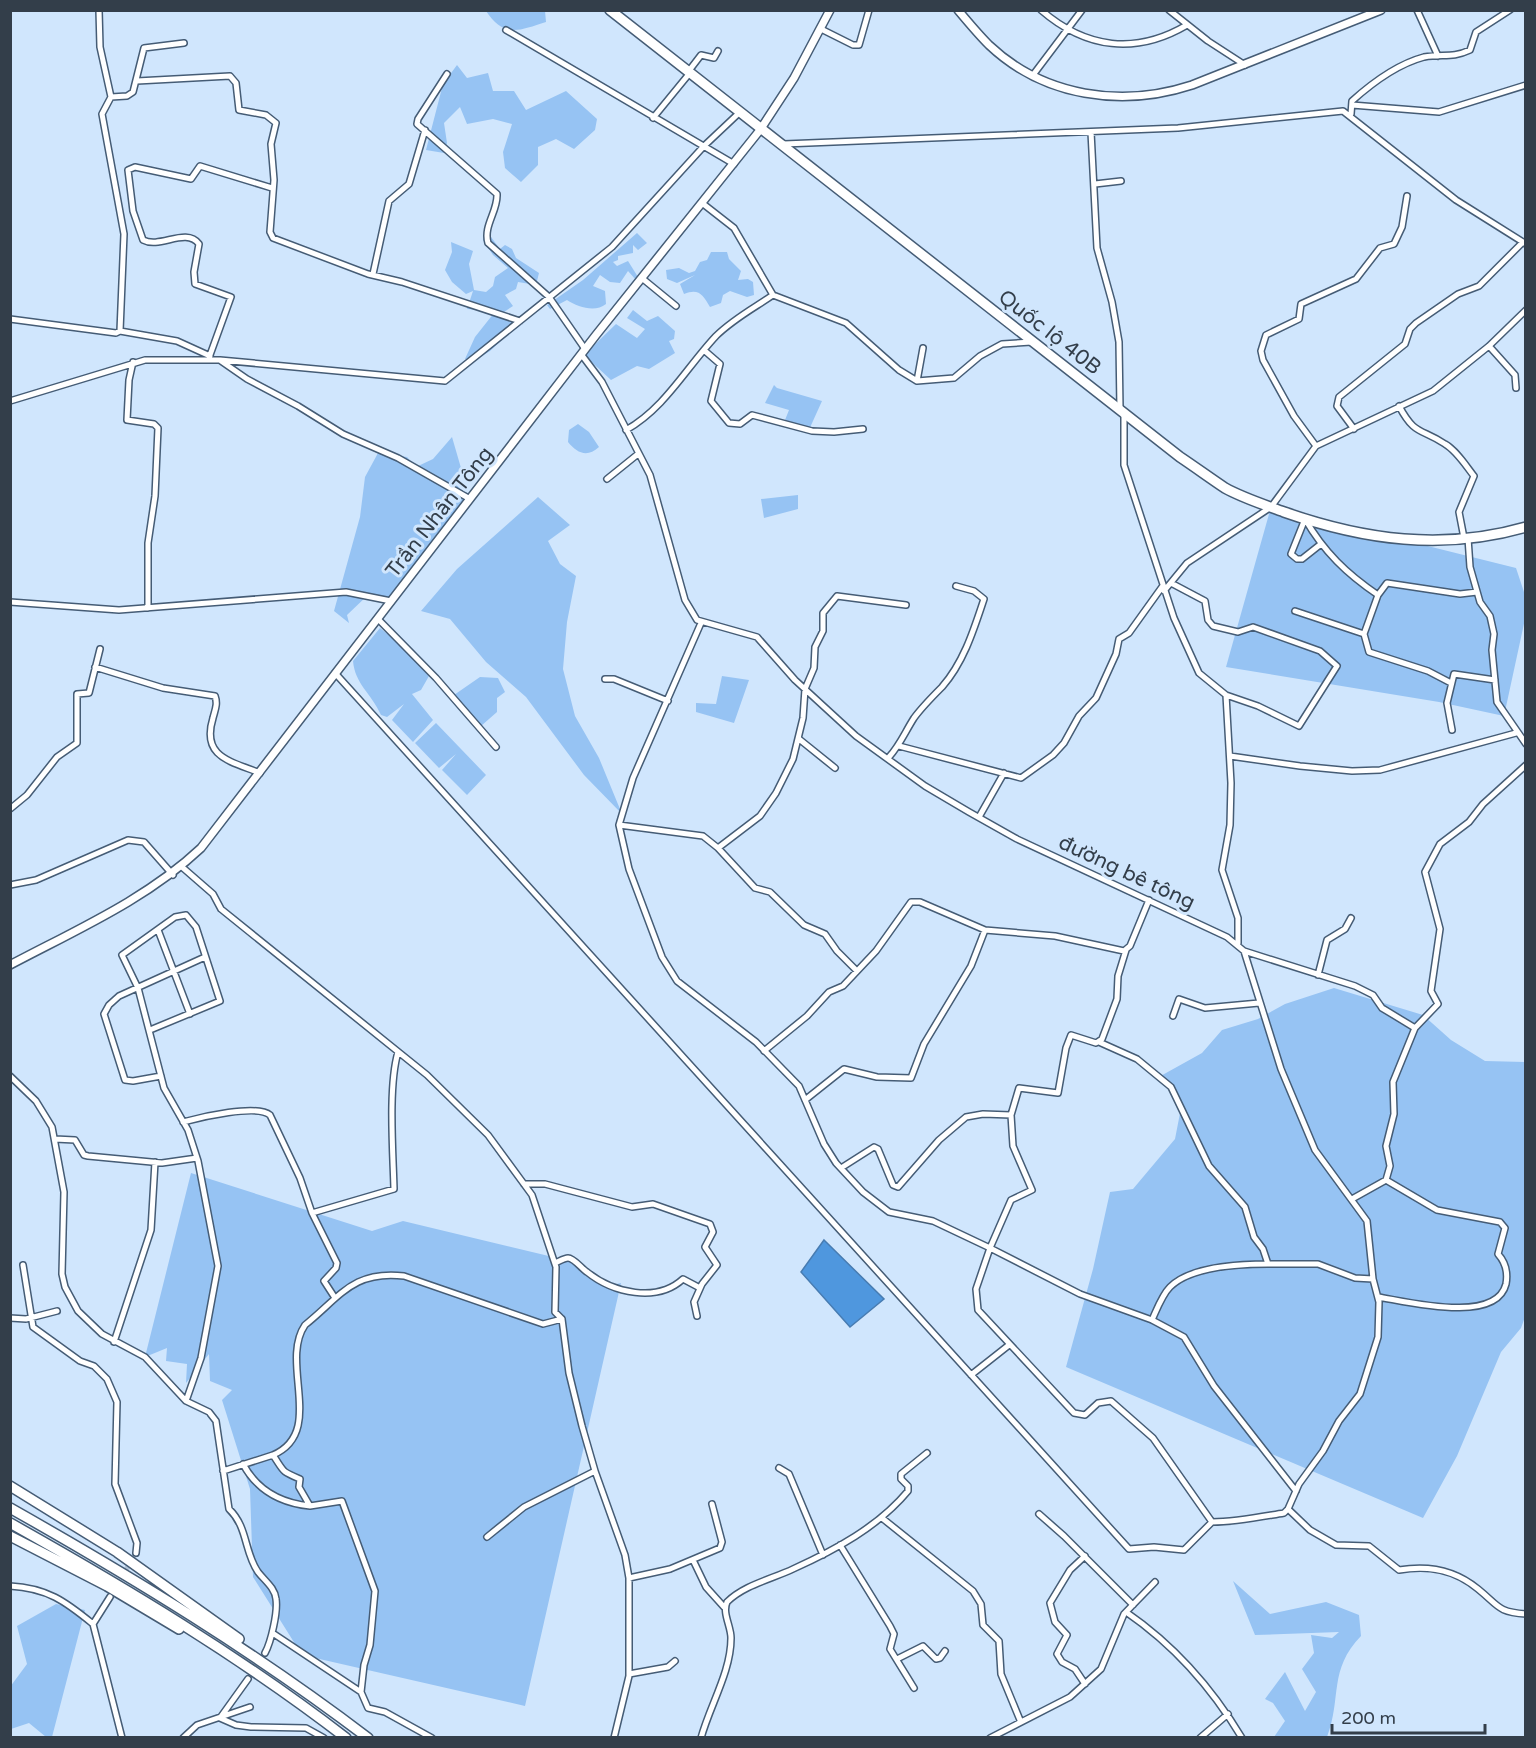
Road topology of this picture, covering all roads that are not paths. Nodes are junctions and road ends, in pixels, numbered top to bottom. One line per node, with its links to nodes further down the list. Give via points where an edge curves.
1 (99, 10): 25 (street, via 100,47)
2 (610, 10): 20 (highway, Quốc lộ 40B)
3 (830, 10): 13 (street, Trần Nhân Tông)
4 (869, 10): 13 (street, via 859,45)
5 (958, 10): 22 (street, via 990,46)
6 (1041, 10): 15 (street)
7 (1082, 10): 15 (street)
8 (1169, 10): 12 (street)
9 (1381, 10): 19 (street)
10 (1417, 10): 18 (street)
11 (1510, 10): 18 (street, via 1476,32 1470,50 1455,57)
12 (1187, 25): 15 (street, via 1161,39 1127,43 1090,41); 19 (street)
13 (821, 29): 31 (street, Trần Nhân Tông)
14 (506, 30): 29 (street)
15 (1067, 30): 22 (street)
16 (184, 43): 23 (street, via 144,48)
17 (718, 51): 20 (street, via 714,58 701,55)
18 (1438, 56): 26 (street, via 1416,60 1378,80)
19 (1245, 65): 22 (street, via 1175,91 1125,97 1072,91)
20 (689, 73): 27 (highway, Quốc lộ 40B); 29 (street)
21 (447, 74): 30 (street, via 417,119)
22 (1033, 75)
23 (137, 81): 25 (street, via 130,94); 38 (street, via 232,78 239,110 266,115 276,123 271,144)
24 (1526, 85): 26 (street, via 1439,112)
25 (111, 97): 50 (street, via 102,114 124,234)
26 (1352, 105): 28 (street)
27 (739, 113): 31 (highway, Quốc lộ 40B); 34 (street)
28 (1351, 114): 32 (street, via 1336,110 1178,128); 41 (street, via 1456,200)
29 (653, 118): 34 (street)
30 (425, 130): 42 (street, via 409,184 388,201); 45 (street, via 497,194 488,243)
31 (760, 130): 33 (highway, Quốc lộ 40B); 35 (street, Trần Nhân Tông)
32 (1091, 132): 33 (street); 37 (street)
33 (780, 145): 51 (highway, Quốc lộ 40B)
34 (704, 146): 35 (street); 45 (street, via 612,247)
35 (734, 164): 40 (street, Trần Nhân Tông)
36 (1121, 181): 37 (street)
37 (1095, 184): 63 (street, via 1097,248 1119,342)
38 (272, 188): 42 (street, via 273,238); 56 (street, via 200,166 190,179 135,167 128,170 133,211 143,240 196,240 199,244 195,284 231,297)
39 (1407, 196): 67 (street, via 1394,244 1380,248 1356,279 1301,304 1299,319 1266,335 1261,351 1263,360 1293,416)
40 (702, 203): 43 (street, Trần Nhân Tông); 44 (street, via 734,228)
41 (1524, 243): 65 (street, via 1479,286 1458,294 1416,323 1405,344 1339,397 1337,406)
42 (373, 274): 49 (street)
43 (643, 279): 46 (street); 54 (street, Trần Nhân Tông)
44 (773, 295): 55 (street, via 725,328); 59 (street, via 846,323)
45 (549, 297): 49 (street); 54 (street)
46 (676, 306)
47 (1526, 310): 52 (street)
48 (10, 319): 50 (street)
49 (520, 321): 57 (street, via 457,374 441,382)
50 (120, 331): 56 (street, via 184,343)
51 (1033, 342): 59 (street, via 1002,344 954,378); 63 (highway, Quốc lộ 40B)
52 (1489, 346): 60 (street, via 1515,375); 62 (street, via 1433,391)
53 (923, 348): 59 (street)
54 (583, 351): 66 (street); 70 (street, Trần Nhân Tông)
55 (705, 351): 64 (street, via 720,364 711,401 729,423 740,424 752,415 812,431); 66 (street, via 665,398)
56 (210, 355): 57 (street)
57 (218, 360): 58 (street); 70 (street, via 343,434 398,458)
58 (133, 362): 61 (street); 84 (street, via 127,420 154,424 158,433 148,543)
59 (917, 381)
60 (1516, 388)
61 (10, 400)
62 (1399, 406): 65 (street); 74 (street, via 1406,420 1429,438 1447,445 1474,476 1459,512)
63 (1122, 411): 71 (highway, Quốc lộ 40B, via 1227,488); 78 (street, via 1124,465)
64 (863, 429)
65 (1354, 429): 67 (street)
66 (626, 430): 68 (street)
67 (1316, 446): 71 (street)
68 (638, 454): 69 (street); 87 (street, via 650,475 685,600 696,620)
69 (607, 479)
70 (470, 499): 81 (street, Trần Nhân Tông)
71 (1270, 507): 72 (highway, Quốc lộ 40B); 76 (street, via 1188,563)
72 (1305, 519): 74 (highway, Quốc lộ 40B, via 1372,537); 75 (street); 75 (street, via 1291,554 1302,559)
73 (1526, 527): 74 (highway, Quốc lộ 40B)
74 (1466, 538): 79 (street)
75 (1321, 544): 80 (street, via 1344,570)
76 (1171, 583): 78 (street); 96 (street, via 1205,601 1213,626 1238,632 1253,627 1320,651 1337,666 1299,726)
77 (956, 586): 102 (street, via 974,591 984,599 981,608 963,655 943,686 913,720)
78 (1163, 589): 96 (street, via 1199,673); 109 (street, via 1129,633 1119,639 1096,698 1079,716 1064,743 1021,778)
79 (1477, 592): 80 (street, via 1460,594 1391,581); 93 (street, via 1490,616 1494,634)
80 (1378, 595): 88 (street)
81 (391, 601): 84 (street, via 346,592); 86 (street, Trần Nhân Tông)
82 (10, 602): 84 (street, via 104,610)
83 (906, 605): 95 (street, via 837,596 824,613 814,668)
84 (148, 608)
85 (1295, 611): 88 (street)
86 (378, 619): 91 (street, Trần Nhân Tông); 103 (street)
87 (702, 623): 95 (street, đường bê tông, via 757,637); 97 (street, via 676,675)
88 (1364, 634): 94 (street, via 1369,652)
89 (100, 650): 90 (street)
90 (95, 667): 108 (street, via 163,688 215,696 208,734 211,746 222,757); 110 (street, via 89,693 77,694 76,743 55,759 27,795)
91 (335, 673): 108 (street, Trần Nhân Tông); 167 (street)
92 (604, 679): 97 (street, via 614,679)
93 (1495, 680): 94 (street, via 1455,673); 99 (street, via 1497,702)
94 (1451, 683): 98 (street, via 1447,703)
95 (805, 689): 100 (street); 105 (street, đường bê tông, via 856,736)
96 (1226, 695): 104 (street)
97 (668, 701): 112 (street, via 633,778)
98 (1452, 730)
99 (1516, 733): 101 (street); 104 (street, via 1380,771)
100 (799, 739): 107 (street); 113 (street, via 794,759 760,816)
101 (1526, 744)
102 (899, 746): 105 (street); 109 (street)
103 (496, 747)
104 (1230, 756): 121 (street, via 1230,825 1222,870 1238,918)
105 (889, 757): 111 (street, đường bê tông, via 925,786)
106 (1526, 765): 133 (street, via 1469,822 1440,844 1425,872 1440,929 1431,991 1438,1004)
107 (835, 768)
108 (260, 773): 114 (street, Trần Nhân Tông, via 218,829)
109 (1004, 773): 111 (street)
110 (10, 809)
111 (979, 817): 117 (street, đường bê tông, via 1017,839)
112 (619, 825): 113 (street, via 703,836); 136 (street, via 629,869 648,921 662,957 677,981)
113 (718, 848): 126 (street, via 755,888 770,892 804,925 825,934)
114 (182, 867): 115 (street, Trần Nhân Tông); 137 (street, via 213,894 220,909)
115 (173, 875): 116 (street, via 144,842 128,840 36,880); 125 (street, Trần Nhân Tông)
116 (10, 885)
117 (1149, 900): 121 (street, đường bê tông); 122 (street)
118 (1351, 918): 128 (street, via 1345,929 1328,940)
119 (158, 930): 124 (street, via 186,915 196,927); 127 (street); 129 (street, via 123,954)
120 (985, 930): 122 (street, via 1052,936); 126 (street, via 913,901); 140 (street, via 971,966 924,1044 911,1078 878,1077 844,1069)
121 (1238, 943): 123 (street, đường bê tông)
122 (1126, 950): 135 (street, via 1118,976 1117,999)
123 (1244, 951): 128 (street); 130 (street, đường bê tông)
124 (206, 957): 127 (street); 131 (street, via 220,1000)
125 (10, 965)
126 (857, 971): 136 (street)
127 (173, 972): 129 (street); 131 (street)
128 (1318, 975): 133 (street, via 1373,995 1382,1008)
129 (138, 988): 134 (street); 139 (street, via 114,1000 104,1014 125,1080)
130 (1259, 1003): 132 (street, via 1205,1008 1179,999); 149 (street, đường bê tông, via 1281,1070 1315,1150)
131 (190, 1014): 134 (street)
132 (1173, 1016)
133 (1415, 1028): 147 (street, via 1392,1082 1394,1114 1386,1146 1390,1166)
134 (150, 1030): 139 (street)
135 (1099, 1042): 141 (street, via 1071,1035 1058,1093 1017,1089); 153 (street, via 1137,1059 1171,1087 1209,1166 1245,1207)
136 (764, 1051): 140 (street, via 799,1086)
137 (398, 1052): 148 (street, via 488,1136); 150 (street, via 394,1072 394,1189)
138 (10, 1076): 143 (street, via 45,1113)
139 (161, 1076): 142 (street)
140 (805, 1100): 146 (street, via 824,1144)
141 (1011, 1115): 146 (street, via 966,1117 939,1140 898,1187 892,1185 876,1147); 151 (street, via 1013,1146 1032,1190 1011,1200)
142 (183, 1122): 144 (street); 150 (street, via 218,1112 268,1113 297,1171)
143 (55, 1139): 145 (street, via 75,1140 88,1156); 165 (street, via 64,1192 61,1264 65,1287 78,1311)
144 (197, 1158): 145 (street); 168 (street, via 218,1266 201,1359)
145 (155, 1162): 165 (street, via 151,1230)
146 (841, 1168): 151 (street, via 889,1212 933,1221)
147 (1386, 1180): 149 (street); 157 (street, via 1437,1210 1500,1222 1505,1228 1498,1254 1505,1261 1506,1277 1503,1291 1493,1301 1458,1309)
148 (524, 1184): 152 (street, via 532,1195); 156 (street, via 546,1184 632,1207 653,1204 706,1221 713,1232 705,1247 717,1265)
149 (1352, 1198): 155 (street, đường bê tông, via 1367,1221)
150 (312, 1213): 158 (street, via 337,1263 324,1281)
151 (990, 1248): 164 (street, via 1080,1294); 166 (street, via 976,1289 978,1310)
152 (555, 1263): 156 (street, via 572,1259 589,1274 623,1292 669,1289 683,1279); 163 (street, via 555,1312)
153 (1268, 1264): 155 (street, via 1317,1264 1355,1278); 164 (street, via 1218,1266 1175,1283)
154 (23, 1265): 161 (street)
155 (1373, 1279): 157 (street, đường bê tông)
156 (700, 1288): 160 (street, via 694,1304)
157 (1378, 1297): 176 (street, đường bê tông, via 1378,1337 1360,1394)
158 (335, 1298): 163 (street, via 357,1281 384,1274 404,1276 543,1324); 170 (street, via 300,1333 296,1347 298,1430 290,1445)
159 (57, 1311): 161 (street)
160 (697, 1316)
161 (31, 1317): 162 (street); 188 (street, via 33,1327 47,1339 94,1366 107,1379 117,1402 115,1484)
162 (10, 1318)
163 (562, 1319): 174 (street, via 569,1373)
164 (1152, 1320): 176 (street, via 1176,1331 1189,1343 1214,1386)
165 (114, 1342): 168 (street, via 145,1357)
166 (1009, 1345): 167 (street); 183 (street, via 1074,1413 1085,1415 1098,1402 1112,1401 1153,1438)
167 (971, 1374): 183 (street, via 1129,1549 1184,1550)
168 (186, 1401): 173 (street, via 209,1412 216,1421)
169 (927, 1453): 182 (street, via 901,1474 908,1491)
170 (273, 1455): 171 (street); 178 (street, via 287,1476 300,1479 299,1487)
171 (243, 1464): 173 (street); 178 (street, via 254,1482 268,1492 291,1503)
172 (779, 1468): 189 (street, via 789,1474)
173 (223, 1471): 201 (street, via 230,1509 240,1519 258,1571 276,1600)
174 (595, 1471): 186 (street, via 524,1507); 192 (street, via 625,1555)
175 (10, 1486): 216 (highway, via 117,1552)
176 (1296, 1491): 180 (street, đường bê tông)
177 (712, 1504): 191 (street, via 721,1546)
178 (310, 1506): 211 (street, via 338,1501 345,1505 375,1592)
179 (10, 1508): 216 (highway, via 193,1617)
180 (1288, 1509): 183 (street, via 1232,1522); 199 (street, via 1310,1530 1336,1545 1369,1546 1399,1570 1418,1567 1449,1572 1476,1587 1504,1613)
181 (1039, 1514): 190 (street)
182 (882, 1518): 187 (street); 215 (street, via 978,1597 982,1623 999,1641 1001,1674)
183 (1212, 1522)
184 (10, 1523): 208 (highway, via 143,1599)
185 (10, 1536): 208 (highway, via 107,1586)
186 (487, 1537)
187 (840, 1545): 189 (street); 204 (street, via 890,1626 894,1636 890,1647)
188 (136, 1553)
189 (823, 1555): 197 (street, via 746,1590 729,1599)
190 (1085, 1557): 196 (street); 209 (street, via 1071,1570 1050,1603 1056,1623 1067,1635 1057,1654 1075,1669)
191 (693, 1560): 192 (street); 197 (street, via 712,1596)
192 (629, 1578): 206 (street)
193 (1155, 1582): 196 (street)
194 (10, 1586): 200 (street, via 34,1587 63,1600)
195 (110, 1597): 200 (street)
196 (1133, 1605): 198 (street)
197 (724, 1607): 224 (street, via 731,1630 730,1651)
198 (1126, 1612): 209 (street, via 1101,1669); 213 (street, via 1170,1647 1215,1695)
199 (1526, 1614)
200 (93, 1624): 217 (street)
201 (274, 1634): 203 (street); 211 (street)
202 (945, 1651): 204 (street, via 936,1659 923,1646)
203 (265, 1653)
204 (897, 1659): 210 (street)
205 (675, 1661): 206 (street, via 668,1667)
206 (629, 1674): 223 (street)
207 (248, 1679): 214 (street)
208 (267, 1680): 220 (highway)
209 (1084, 1684): 215 (street, via 1070,1697)
210 (914, 1688)
211 (361, 1692): 222 (street, via 368,1708 385,1712)
212 (250, 1707): 214 (street)
213 (1227, 1714): 226 (street); 227 (street)
214 (220, 1718): 218 (street, via 197,1725); 219 (street, via 236,1725 306,1728)
215 (1020, 1720): 225 (street)
216 (345, 1721): 221 (highway)
217 (122, 1737)
218 (183, 1737)
219 (324, 1737)
220 (346, 1737)
221 (368, 1737)
222 (432, 1737)
223 (614, 1737)
224 (701, 1737)
225 (990, 1737)
226 (1200, 1737)
227 (1242, 1737)

